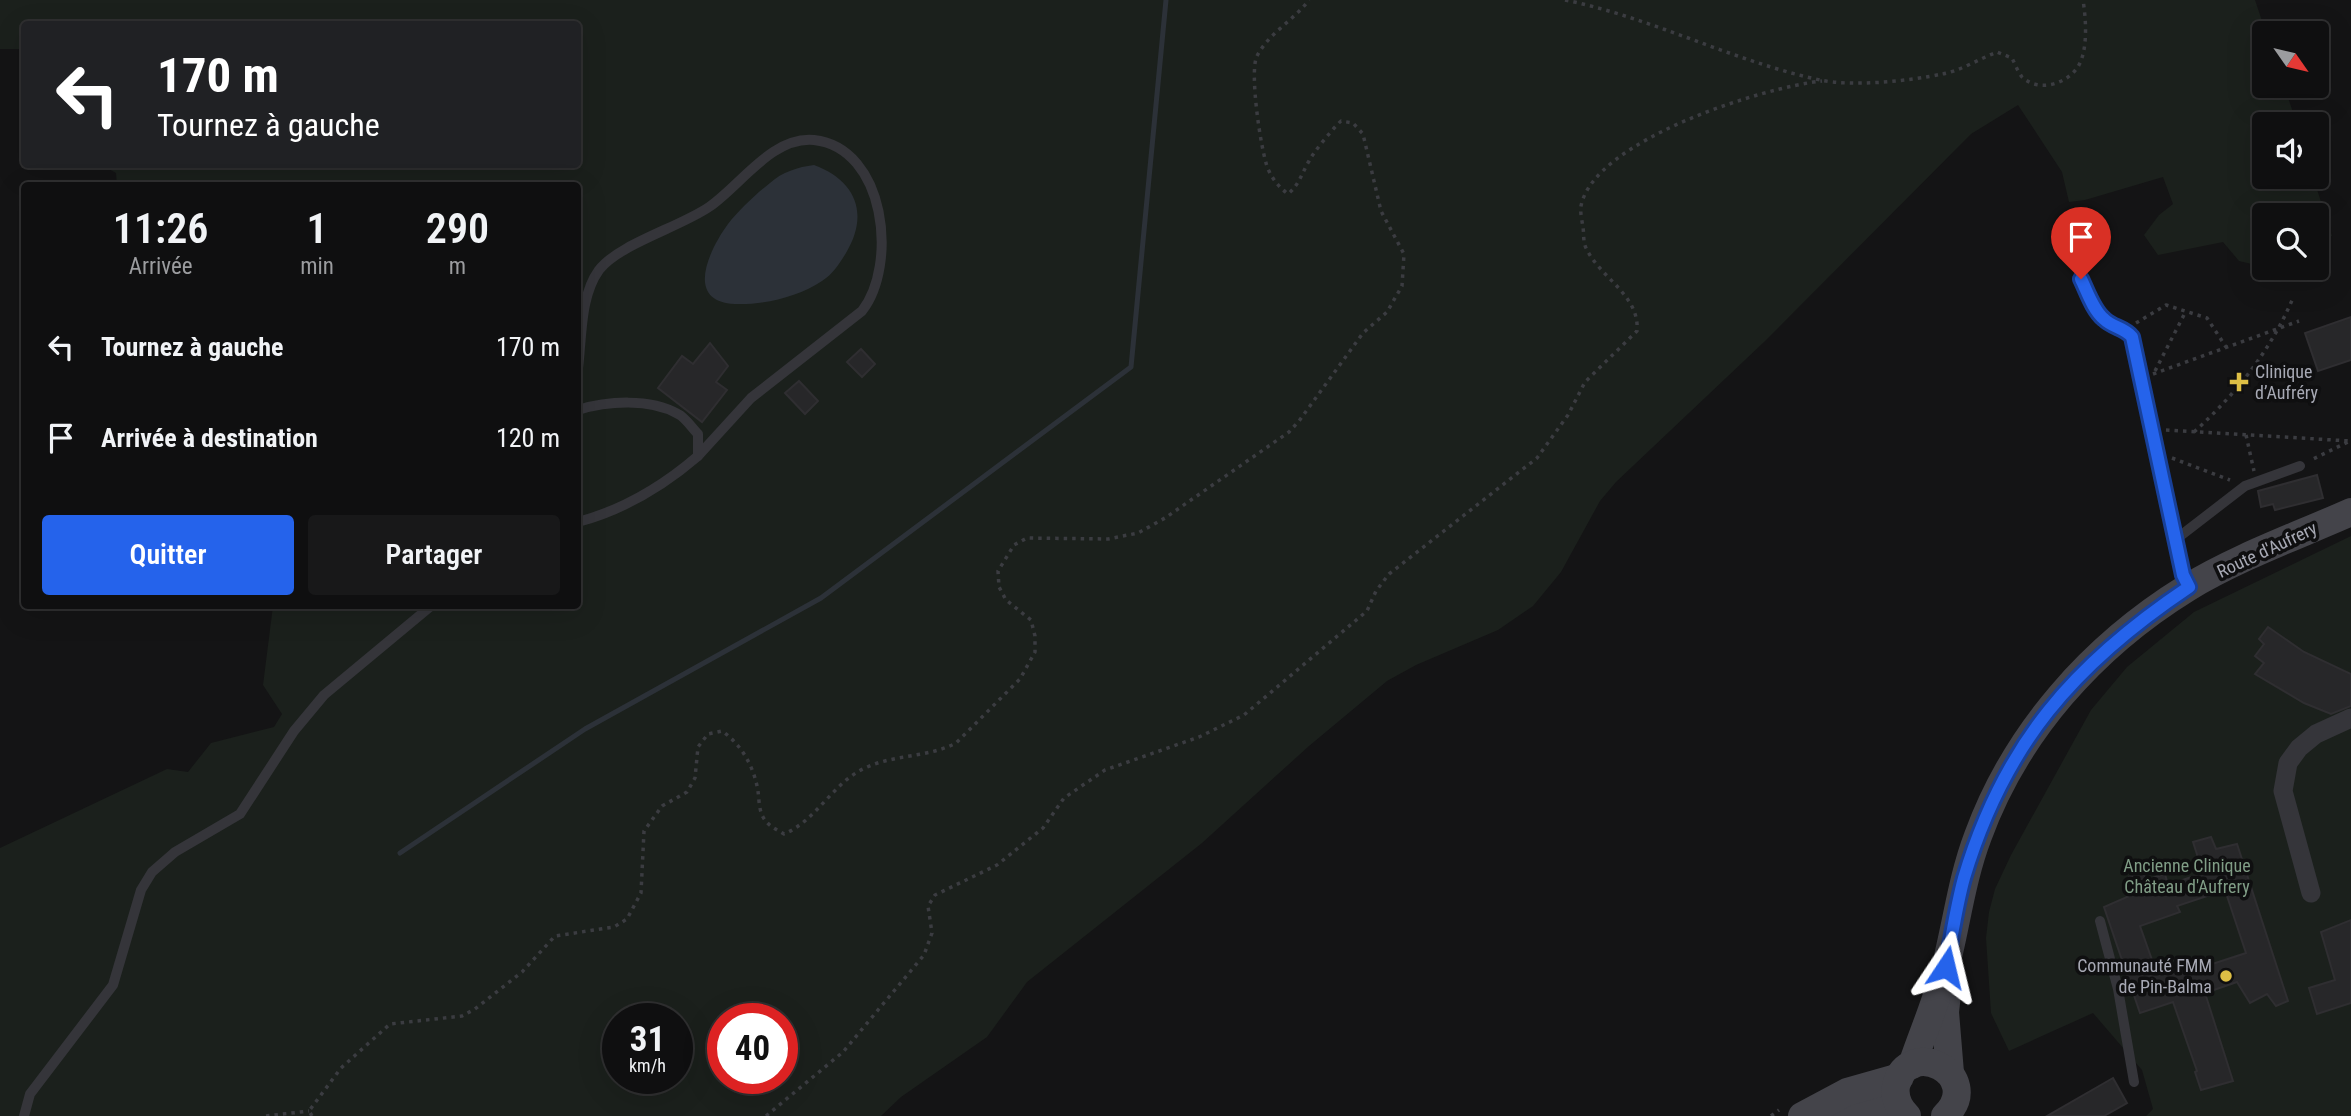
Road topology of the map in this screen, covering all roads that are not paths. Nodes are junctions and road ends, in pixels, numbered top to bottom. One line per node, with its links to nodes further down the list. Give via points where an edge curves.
1 (2081, 279): 8 (lane, via 2101,318 2126,329 2132,337)
2 (581, 342): 4 (lane, via 586,300 599,270 623,251 710,206 785,144 814,140 842,150 864,171 879,205 881,251 874,296 862,311 751,398)
3 (581, 409): 4 (lane, via 618,403 679,414 698,434)
4 (698, 456): 7 (lane, via 666,483)
5 (2300, 466): 8 (lane, via 2245,486)
6 (2351, 512): 9 (street, Route d'Aufrery)
7 (581, 522)
8 (2175, 540): 9 (lane)
9 (2189, 587): 14 (street, Route d'Aufrery, via 2095,657 2029,737 2000,784 1978,835 1963,881)
10 (427, 609): 20 (lane, via 324,695 294,731 240,814 152,872 141,890 113,985 30,1094)
11 (2351, 718): 12 (street, via 2316,734 2288,763 2283,791)
12 (2311, 893)
13 (2101, 921): 17 (lane)
14 (1946, 967): 15 (street, Route d'Aufrery); 16 (street, Route d'Aufrery)
15 (1906, 1071): 16 (street, via 1928,1062); 18 (street, via 1847,1092); 19 (street, via 1896,1094)
16 (1950, 1073): 21 (street, Route d'Aufrery, via 1956,1097)
17 (2134, 1082)
18 (1815, 1110): 19 (street)
19 (1904, 1113)
20 (24, 1116)
21 (1945, 1116)

